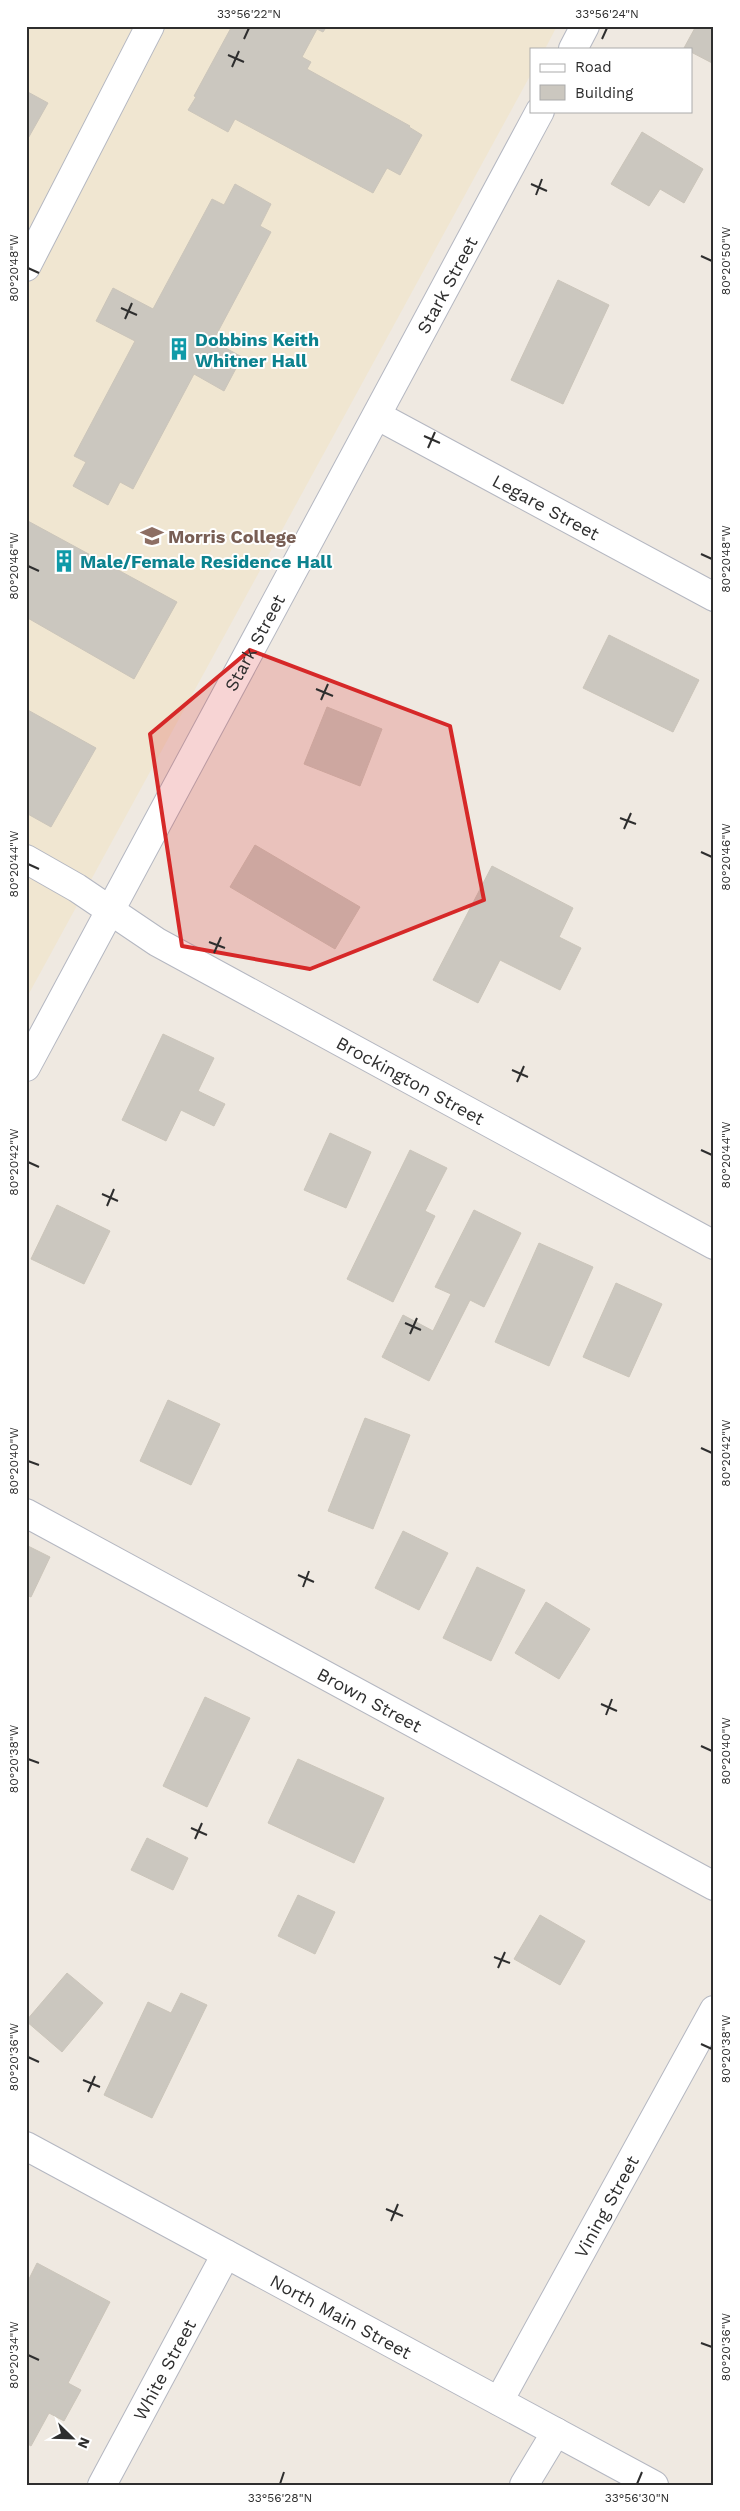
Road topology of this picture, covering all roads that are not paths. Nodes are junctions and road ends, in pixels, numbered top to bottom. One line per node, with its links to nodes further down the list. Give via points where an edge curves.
1 (150, 26): 5 (street)
2 (585, 26): 3 (street)
3 (574, 48)
4 (539, 112): 6 (street, Stark Street)
5 (26, 267)
6 (378, 416): 7 (street, Legare Street); 9 (street, Stark Street)
7 (714, 597)
8 (26, 858): 9 (street, Brockington Street)
9 (111, 910): 10 (street, Stark Street); 11 (street, Brockington Street, via 156,942)
10 (26, 1067)
11 (714, 1245)
12 (26, 1513): 13 (street, Brown Street)
13 (714, 1886)
14 (714, 2010): 17 (street, Vining Street)
15 (26, 2146): 16 (street, North Main Street)
16 (226, 2254): 17 (street, North Main Street); 19 (street, White Street)
17 (498, 2401): 18 (street, North Main Street)
18 (556, 2432): 20 (street); 21 (street, North Main Street)
19 (102, 2485)
20 (524, 2485)
21 (654, 2485)

